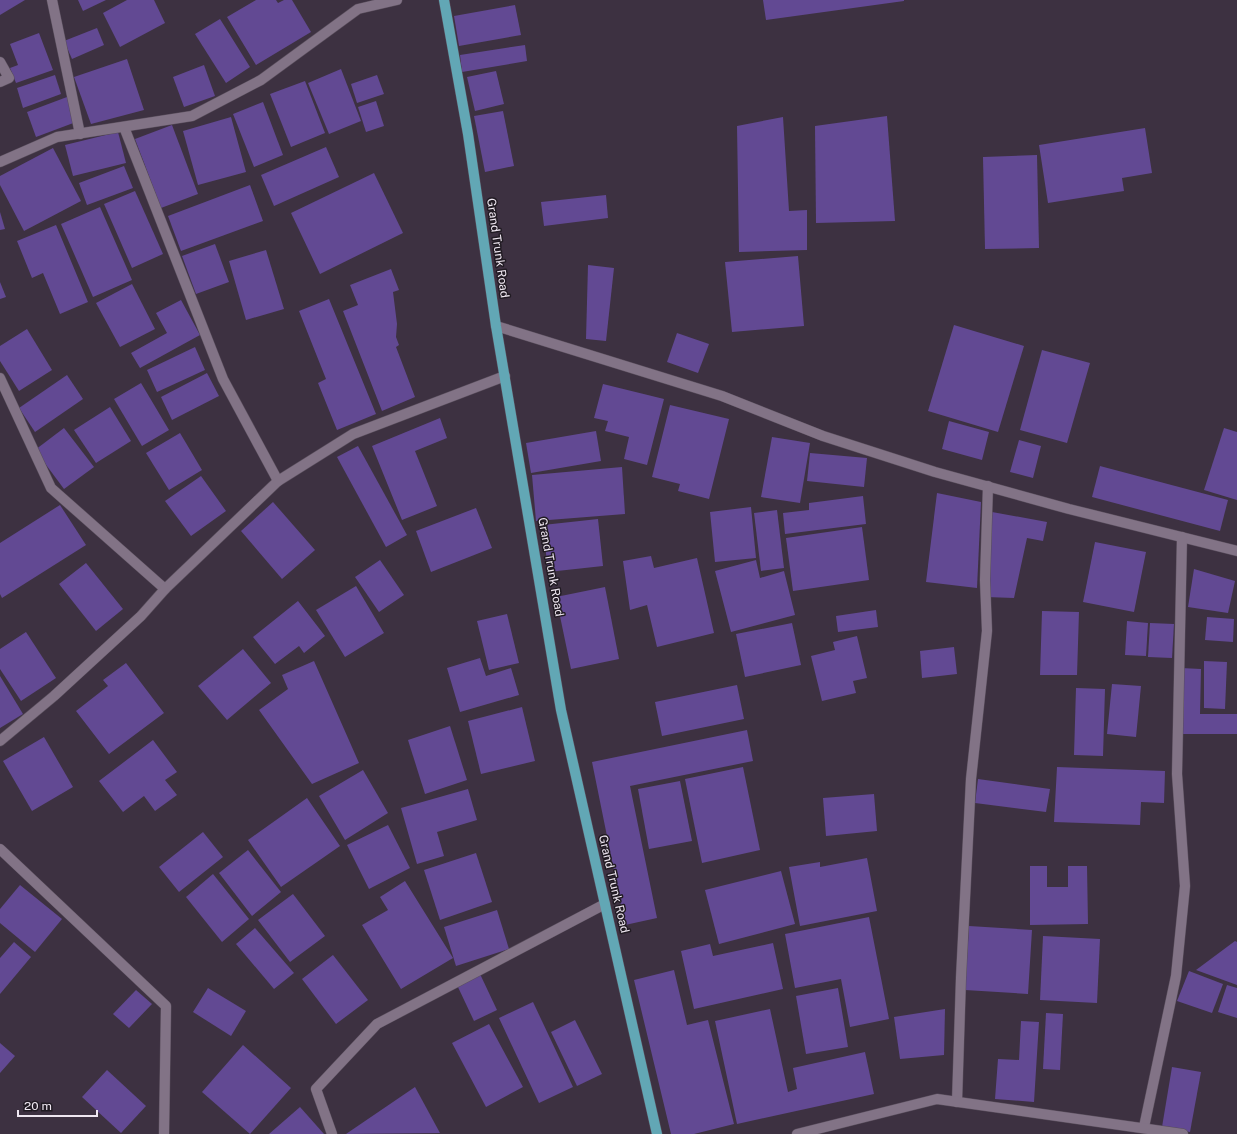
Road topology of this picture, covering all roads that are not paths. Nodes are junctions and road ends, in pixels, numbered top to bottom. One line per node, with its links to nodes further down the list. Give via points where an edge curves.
1 (52, 0): 7 (street)
2 (397, 0): 6 (street, via 358,9 261,80 192,116)
3 (444, 0): 9 (main road, Grand Trunk Road, via 468,134)
4 (0, 62): 5 (street, via 9,78)
5 (0, 82)
6 (124, 127): 7 (street); 12 (street, via 223,379)
7 (80, 134): 8 (street, via 57,137)
8 (0, 162)
9 (496, 326): 10 (main road, Grand Trunk Road); 13 (street, via 722,396 823,436)
10 (505, 376): 12 (street, via 353,434); 19 (main road, Grand Trunk Road, via 561,710)
11 (0, 378): 16 (street, via 51,488)
12 (278, 481): 16 (street)
13 (988, 486): 14 (street, via 1069,510); 20 (street, via 985,580 987,631 971,787 960,978)
14 (1182, 537): 15 (street); 21 (street, via 1177,774 1185,886 1176,976)
15 (1237, 551)
16 (165, 589): 17 (street, via 141,616)
17 (0, 741)
18 (0, 849): 22 (street, via 166,1006)
19 (605, 904): 23 (street, via 377,1024 316,1089); 24 (main road, Grand Trunk Road)
20 (957, 1102): 21 (street); 25 (street, via 937,1099)
21 (1144, 1127): 26 (street)
22 (164, 1134)
23 (332, 1134)
24 (657, 1134)
25 (797, 1134)
26 (1183, 1134)

